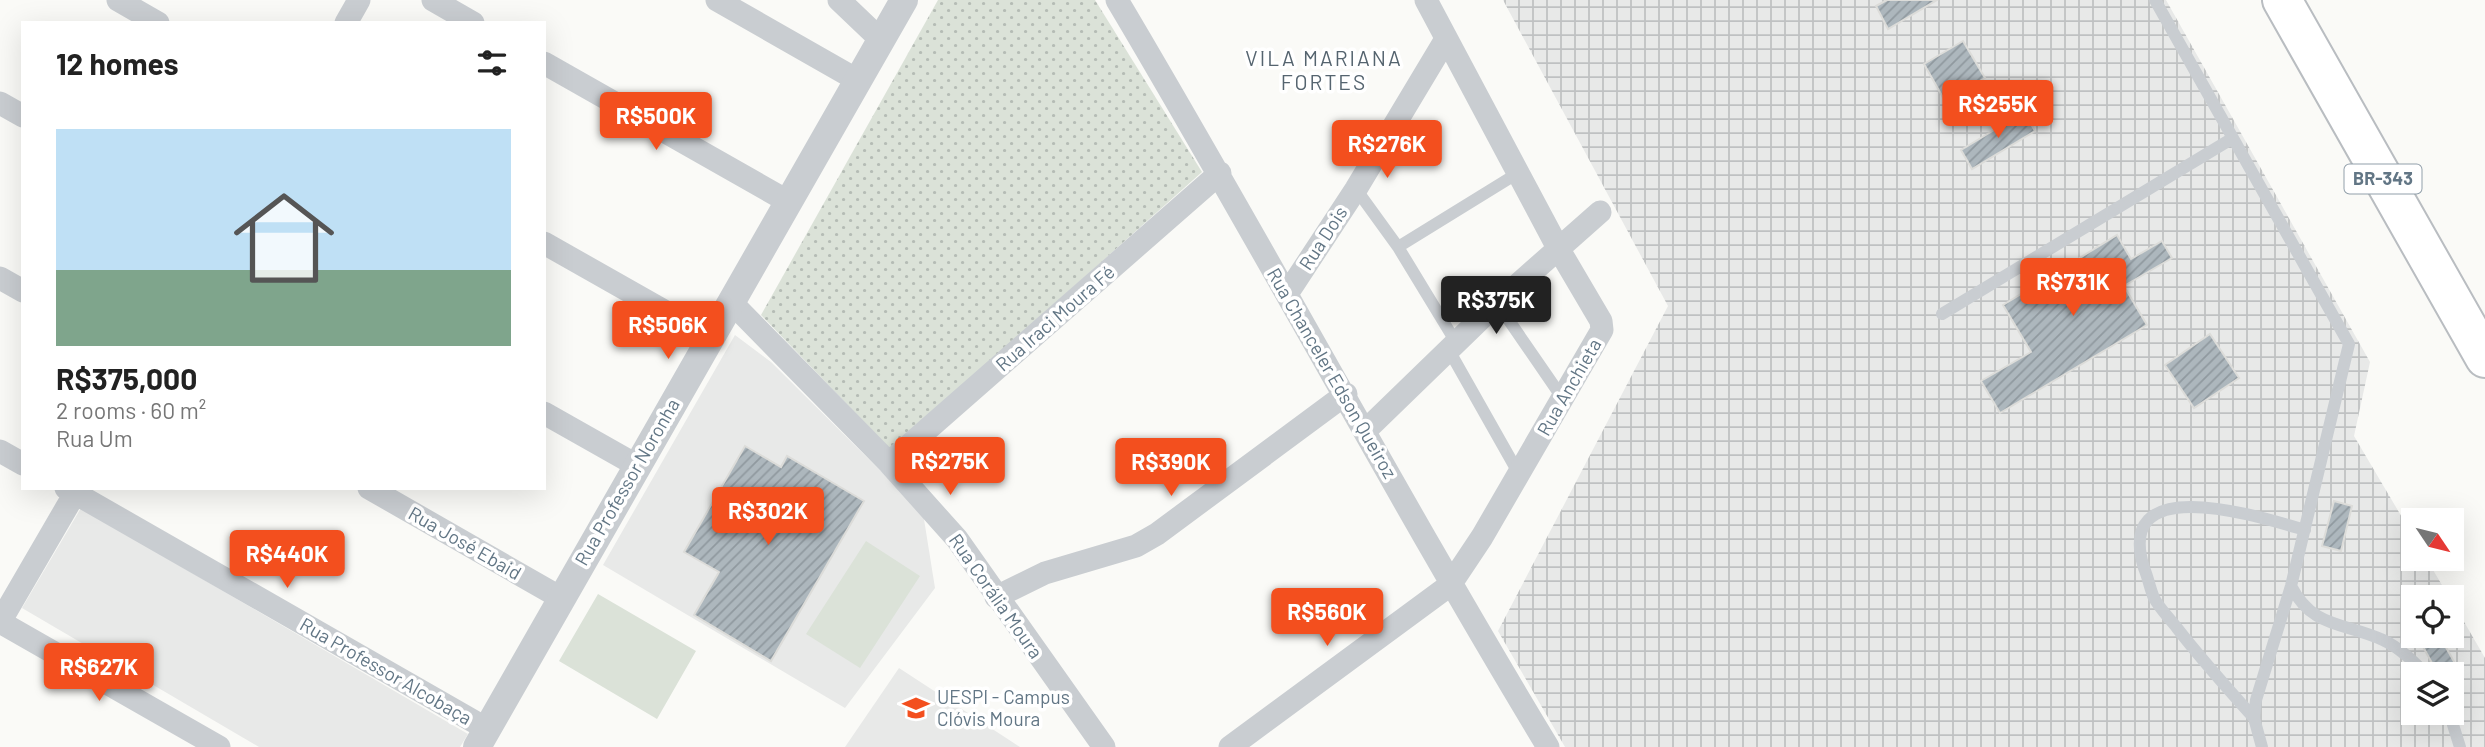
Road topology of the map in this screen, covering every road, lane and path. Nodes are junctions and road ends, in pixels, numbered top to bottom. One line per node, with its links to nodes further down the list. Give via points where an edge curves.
1 (118, 0): 11 (street)
2 (359, 0): 12 (street)
3 (432, 0): 13 (street)
4 (717, 0): 17 (street)
5 (839, 0): 15 (street)
6 (904, 0): 15 (street, Rua Professor Noronha)
7 (1117, 0): 21 (street, Rua Chanceler Edson Queiroz)
8 (1426, 0): 14 (street, Rua Anchieta)
9 (2155, 0): 20 (lane)
10 (2282, 0): 37 (highway, BR-343)
11 (155, 21)
12 (347, 21)
13 (469, 21)
14 (1446, 39): 22 (street, Rua Anchieta); 23 (street, Rua Dois)
15 (882, 41): 17 (street, Rua Professor Noronha)
16 (546, 64): 24 (street)
17 (859, 81): 24 (street, Rua Professor Noronha)
18 (0, 103): 19 (street)
19 (21, 115)
20 (2233, 138): 34 (lane); 49 (lane, via 2349,344)
21 (1220, 173): 31 (street, Rua Chanceler Edson Queiroz); 44 (street, Rua Iraci Moura Fé)
22 (1518, 173): 27 (lane); 28 (street, Rua Anchieta)
23 (1356, 189): 27 (lane); 31 (street, Rua Dois)
24 (789, 202): 32 (street, Rua Professor Noronha)
25 (1600, 212): 28 (street)
26 (546, 244): 35 (street)
27 (1398, 247): 36 (lane)
28 (1558, 248): 33 (street); 39 (street, Rua Anchieta, via 1602,330)
29 (0, 278): 30 (street)
30 (21, 290)
31 (1287, 294): 38 (street, Rua Chanceler Edson Queiroz)
32 (731, 302): 35 (street, Rua Professor Noronha); 44 (street, Rua Corália Moura)
33 (1497, 303): 36 (street); 39 (lane)
34 (1942, 314)
35 (710, 337): 45 (street, Rua Professor Noronha)
36 (1453, 348): 41 (street); 46 (lane)
37 (2485, 358)
38 (1346, 394): 41 (street, Rua Chanceler Edson Queiroz); 52 (street, via 1157,534 1136,546 1045,573)
39 (1562, 396): 46 (street, Rua Anchieta)
40 (546, 414): 45 (street)
41 (1366, 430): 50 (street, Rua Chanceler Edson Queiroz)
42 (0, 450): 43 (street)
43 (21, 463)
44 (889, 463): 52 (street, Rua Corália Moura, via 957,539)
45 (636, 465): 53 (street, Rua Professor Noronha)
46 (1519, 474): 50 (street, Rua Anchieta)
47 (73, 490): 54 (street); 58 (street, Rua Professor Alcobaça)
48 (372, 490): 53 (street, Rua José Ebaid)
49 (2305, 530): 51 (lane); 56 (lane, via 2228,509 2171,508 2151,515 2141,531 2139,551 2154,598)
50 (1450, 585): 61 (street); 62 (street, Rua Chanceler Edson Queiroz)
51 (2291, 586): 55 (lane, via 2307,612 2385,641); 56 (lane)
52 (996, 597): 60 (street, Rua Corália Moura)
53 (561, 598): 58 (street, Rua Professor Noronha)
54 (0, 622): 59 (street)
55 (2414, 662)
56 (2254, 718): 63 (lane)
57 (2453, 725): 64 (lane)
58 (482, 738)
59 (219, 747)
60 (1104, 747)
61 (1230, 747)
62 (1548, 747)
63 (2262, 747)
64 (2460, 747)

